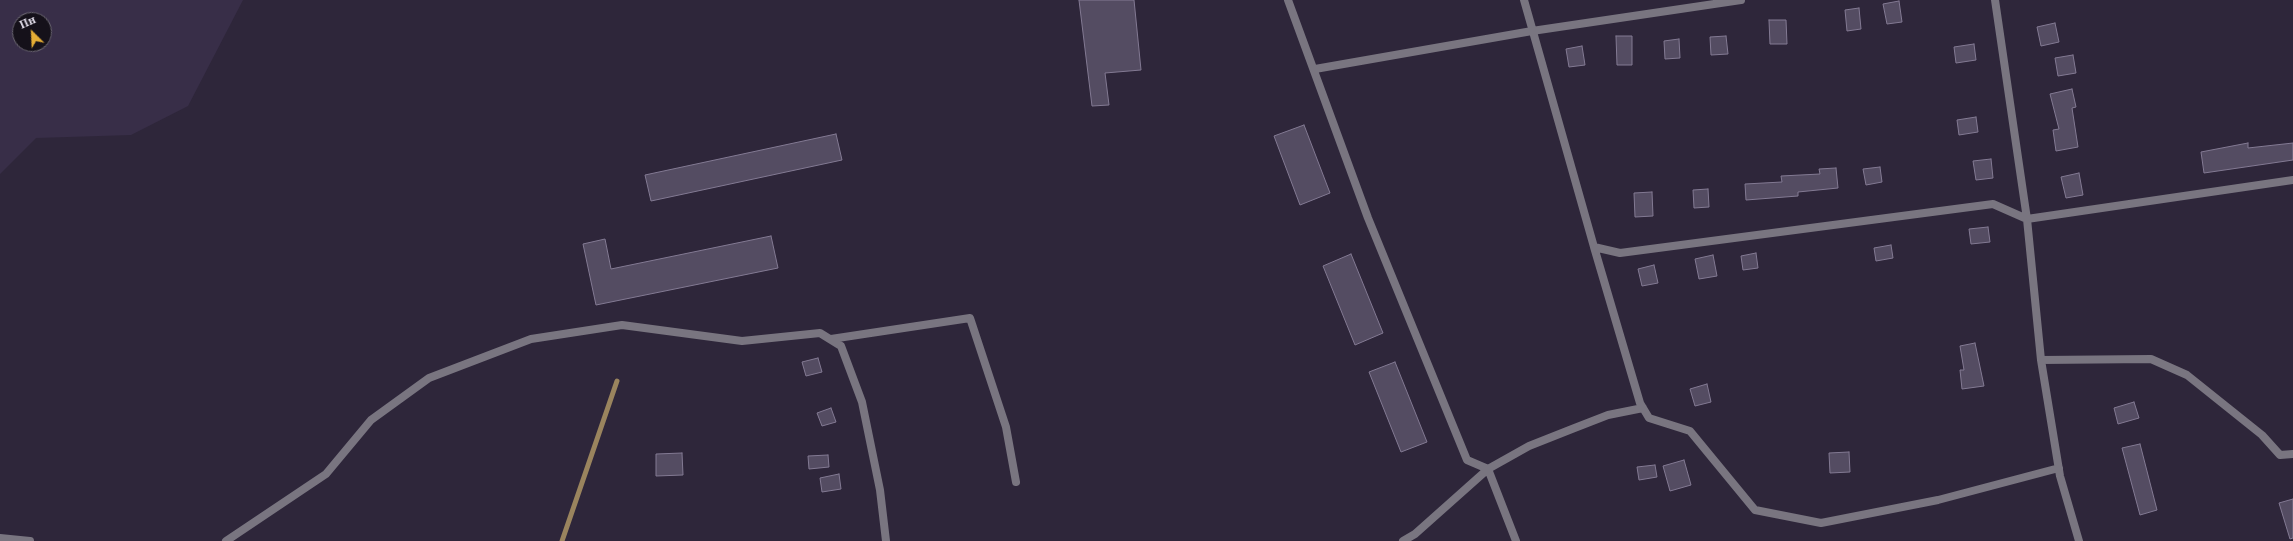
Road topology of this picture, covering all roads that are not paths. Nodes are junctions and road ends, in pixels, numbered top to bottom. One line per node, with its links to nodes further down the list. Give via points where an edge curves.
1 (1288, 0): 6 (street)
2 (1524, 0): 5 (street)
3 (1741, 0): 5 (street)
4 (1995, 0): 8 (street)
5 (1532, 30): 6 (street); 9 (street)
6 (1315, 69): 15 (street, via 1368,218 1467,460)
7 (2293, 180): 8 (street)
8 (2027, 219): 9 (street, via 1993,204 1620,253); 11 (street)
9 (1594, 247): 12 (street)
10 (831, 339): 16 (street, via 970,318 1006,427); 19 (street, via 820,333 742,341 622,325 531,339 429,378 371,420 326,474); 20 (street, via 841,346 862,402 880,490)
11 (2040, 360): 13 (street, via 2151,359 2187,375 2262,435 2280,455); 14 (street)
12 (1643, 408): 14 (street, via 1649,418 1690,431 1755,510 1821,523 1938,500); 15 (street, via 1608,415 1572,429 1529,446)
13 (2293, 454)
14 (2059, 468): 23 (street)
15 (1488, 469): 21 (street, via 1415,534); 22 (street)
16 (1016, 482)
17 (0, 538): 18 (street)
18 (30, 541)
19 (226, 541)
20 (886, 541)
21 (1403, 541)
22 (1516, 541)
23 (2079, 541)

